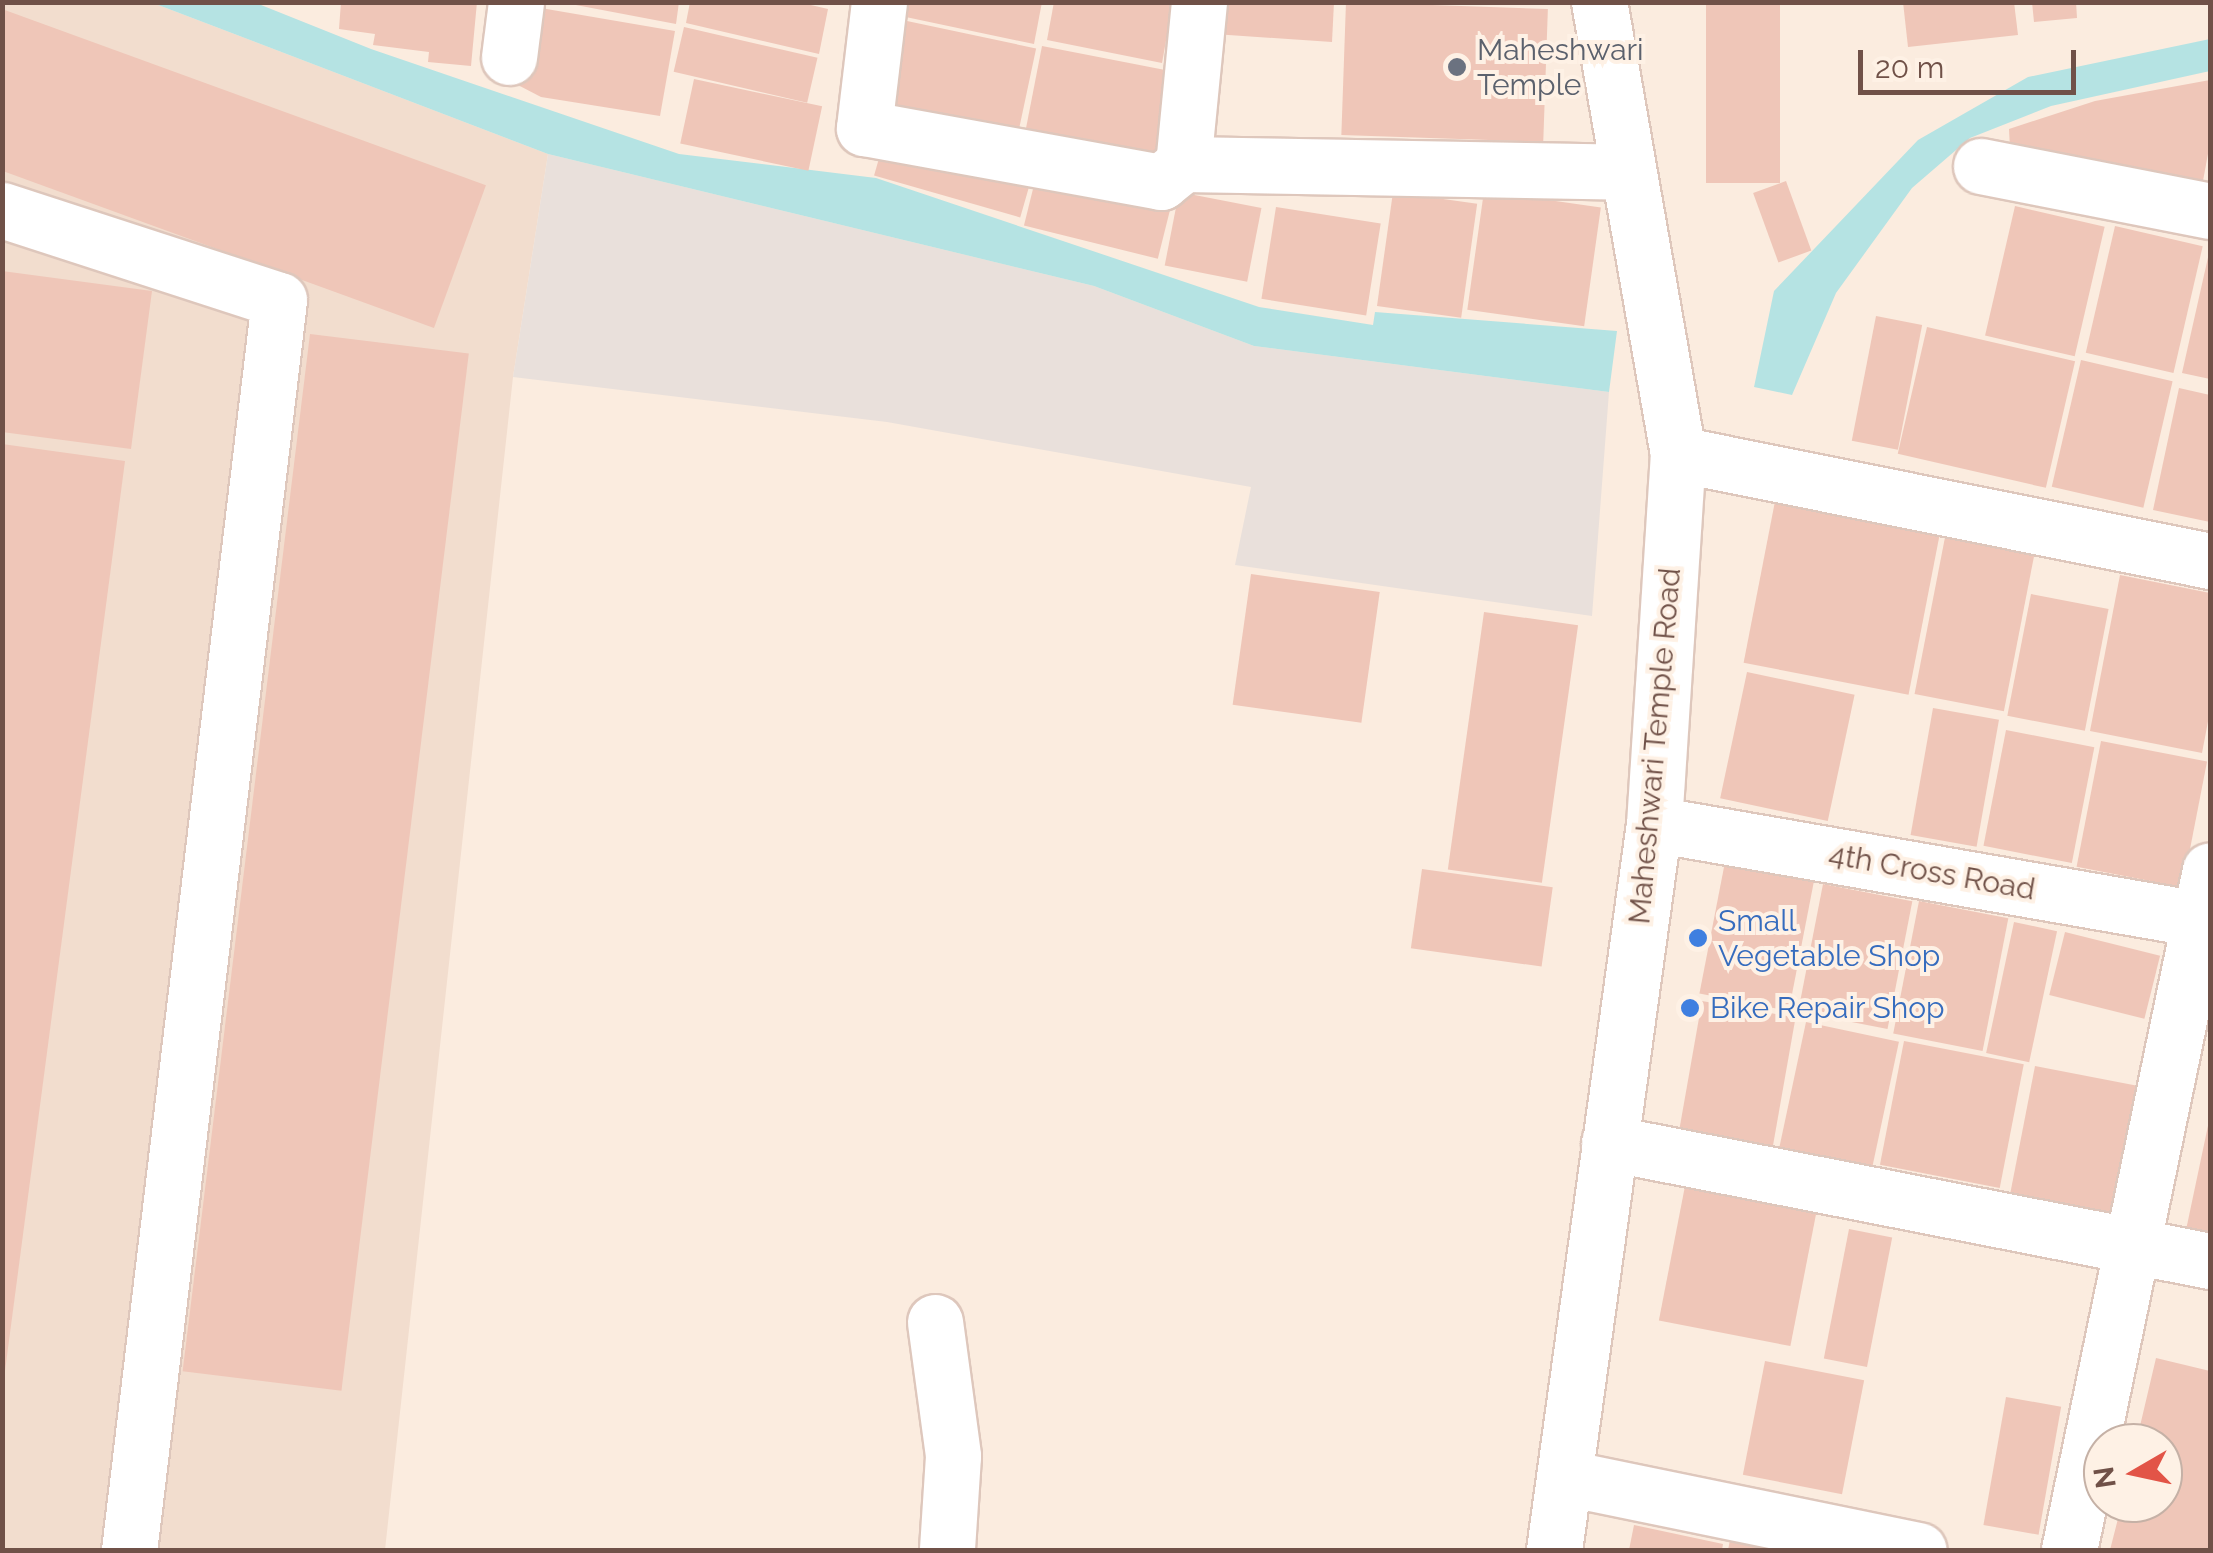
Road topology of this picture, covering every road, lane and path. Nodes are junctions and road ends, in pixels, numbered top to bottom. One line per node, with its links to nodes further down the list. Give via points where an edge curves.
1 (516, 2): 5 (street)
2 (879, 2): 6 (street, via 864,128 1161,182)
3 (1199, 2): 6 (street)
4 (1599, 2): 8 (street, Maheshwari Temple Road)
5 (508, 57)
6 (1183, 164): 8 (street)
7 (1981, 166): 10 (street)
8 (1626, 172): 11 (street, Maheshwari Temple Road)
9 (2, 210): 20 (street, via 279,300)
10 (2210, 211)
11 (1678, 454): 12 (street); 13 (street, Maheshwari Temple Road)
12 (2210, 561)
13 (1654, 824): 14 (street, 4th Cross Road); 15 (street, Maheshwari Temple Road)
14 (2207, 903): 16 (street)
15 (1609, 1143): 16 (street); 19 (street, Maheshwari Temple Road)
16 (2130, 1246): 17 (street); 24 (street)
17 (2210, 1261)
18 (935, 1322): 21 (street, via 953,1456)
19 (1567, 1478): 22 (street, Maheshwari Temple Road); 23 (street)
20 (128, 1550)
21 (947, 1550)
22 (1554, 1550)
23 (1919, 1550)
24 (2069, 1550)

